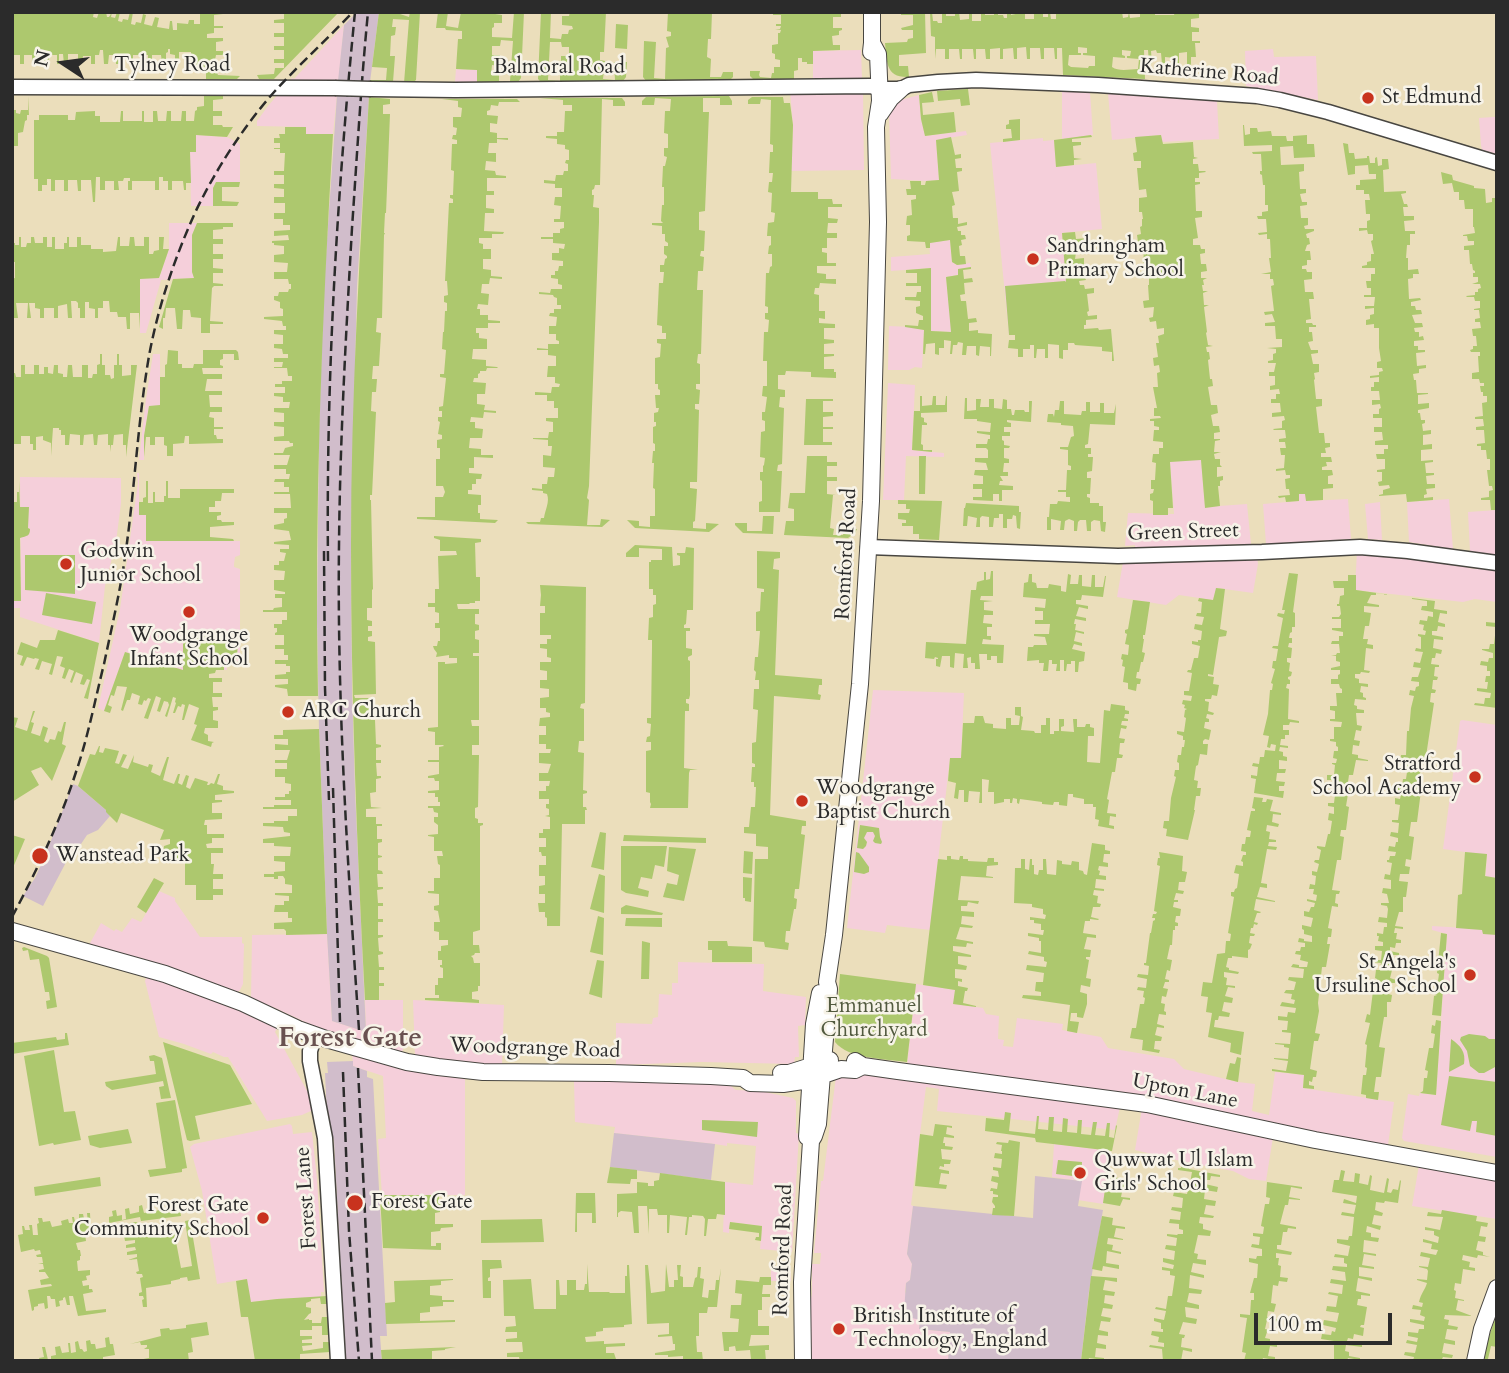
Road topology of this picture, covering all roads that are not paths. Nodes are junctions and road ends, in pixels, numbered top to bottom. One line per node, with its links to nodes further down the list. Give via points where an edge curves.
1 (872, 12): 2 (main road, Romford Road, via 870,61)
2 (877, 86): 4 (main road, Balmoral Road, bridge); 5 (main road, Katherine Road, via 902,83); 6 (main road, Romford Road, via 872,109)
3 (12, 87): 4 (main road, Tylney Road)
4 (248, 87)
5 (905, 87): 6 (main road, via 886,104); 7 (main road, Katherine Road, via 988,80 1258,96)
6 (878, 122): 8 (main road, Romford Road)
7 (1497, 163)
8 (868, 547): 9 (main road, Green Street, via 1117,556 1360,547); 12 (main road, Romford Road, via 859,700 834,935 814,1024)
9 (1497, 564)
10 (12, 931): 11 (main road, Woodgrange Road, via 165,974)
11 (315, 1035): 12 (main road, Woodgrange Road, via 407,1062 476,1072 743,1078 750,1083 783,1084); 15 (main road, Forest Lane, via 310,1061 325,1138)
12 (816, 1071): 13 (main road, Upton Lane, via 833,1059 855,1060 863,1066 1147,1104); 16 (main road, Romford Road, via 807,1136 811,1141 802,1282)
13 (1497, 1173)
14 (1497, 1288): 17 (main road)
15 (338, 1361)
16 (803, 1361)
17 (1475, 1361)

